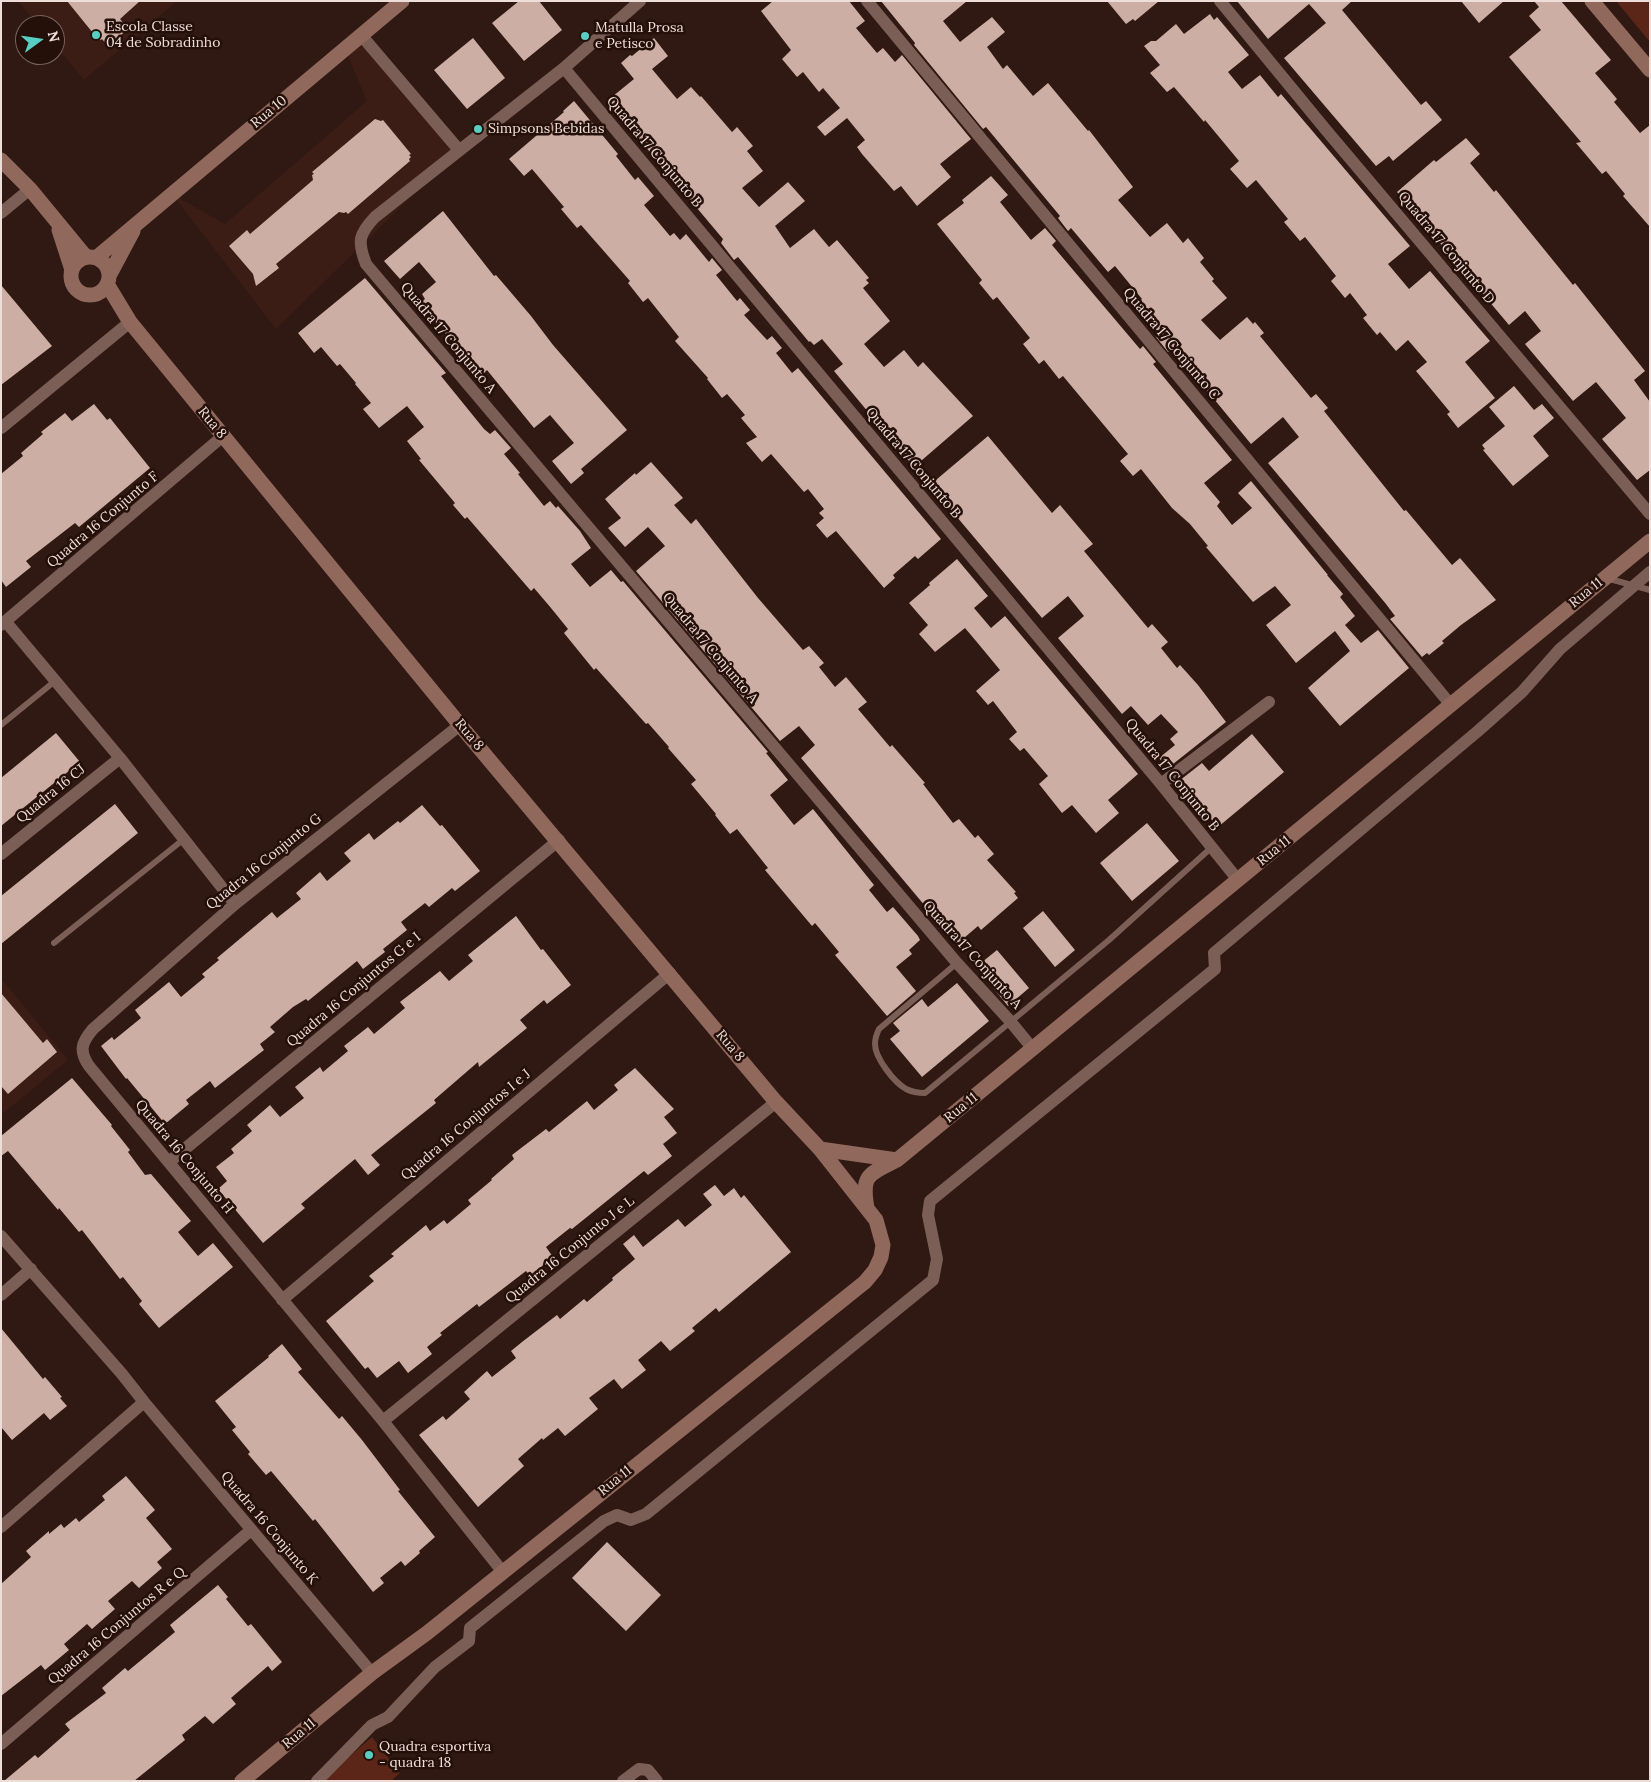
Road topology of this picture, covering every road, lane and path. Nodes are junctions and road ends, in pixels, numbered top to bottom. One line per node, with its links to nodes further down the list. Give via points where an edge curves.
1 (402, 1): 6 (main road, Rua 10)
2 (640, 1): 7 (street)
3 (867, 1): 31 (street, Quadra 17 Conjunto C)
4 (1220, 1): 22 (street, Quadra 17 Conjunto D)
5 (1592, 1): 8 (main road)
6 (361, 35): 9 (street); 14 (main road, Rua 10)
7 (564, 68): 9 (street); 35 (street, Quadra 17 Conjunto B)
8 (1650, 70)
9 (459, 150): 43 (street, Quadra 17 Conjunto A, via 364,229 361,249 366,264)
10 (1, 160): 11 (main road)
11 (30, 189): 12 (street); 13 (main road)
12 (1, 213)
13 (56, 221): 15 (main road); 16 (main road)
14 (137, 223): 15 (main road, Rua 10); 17 (main road, Rua 10)
15 (91, 257): 16 (main road, via 78,262); 17 (main road, via 106,266)
16 (72, 270): 18 (main road, via 74,285 86,294)
17 (108, 280): 18 (main road, via 102,290); 19 (main road, Rua 8)
18 (94, 294): 19 (main road, Rua 8)
19 (128, 319): 20 (street); 21 (main road, Rua 8)
20 (1, 428)
21 (224, 436): 28 (street, Quadra 16 Conjunto F); 32 (main road, Rua 8)
22 (1650, 514)
23 (1650, 541): 25 (main road, Rua 11)
24 (1650, 572): 26 (street)
25 (1605, 578): 26 (lane); 31 (main road, Rua 11)
26 (1634, 586): 27 (lane); 65 (street, via 1560,649 1522,692 1478,731 1214,953 1215,970 930,1201 928,1215 937,1260 933,1280 646,1514 631,1520 616,1515 604,1521 470,1628 469,1641 435,1666 388,1718 372,1725)
27 (1650, 590)
28 (3, 624): 29 (street)
29 (56, 681): 33 (lane); 34 (street)
30 (1269, 702): 35 (street)
31 (1450, 705): 40 (main road, Rua 11)
32 (460, 724): 37 (main road, Rua 8); 41 (street, Quadra 16 Conjunto G)
33 (1, 725)
34 (120, 758): 36 (street); 39 (street, Quadra 16 CJ)
35 (1161, 784): 38 (street, Quadra 17 Conjunto B)
36 (184, 840): 41 (street); 42 (lane)
37 (559, 840): 44 (main road, Rua 8); 51 (street, Quadra 16 Conjuntos G e I)
38 (1212, 848): 40 (street, Quadra 17 Conjunto B); 45 (lane, via 1109,940)
39 (1, 854)
40 (1238, 880): 47 (main road, Rua 11)
41 (235, 904): 46 (street, Quadra 16 Conjunto G)
42 (54, 943)
43 (957, 963): 45 (street, Quadra 17 Conjunto A); 45 (lane, via 879,1029 874,1042 876,1054 888,1072 905,1088 925,1093)
44 (670, 973): 48 (main road, Rua 8); 56 (street, Quadra 16 Conjuntos I e J)
45 (1010, 1021): 47 (street, Quadra 17 Conjunto A)
46 (93, 1029): 51 (street, Quadra 16 Conjunto H, via 84,1039 84,1059)
47 (1033, 1049): 50 (main road, Rua 11)
48 (776, 1102): 49 (main road, Rua 8); 58 (street, Quadra 16 Conjunto J e L)
49 (820, 1149): 50 (main road); 52 (main road, Rua 11)
50 (897, 1160): 52 (main road, Rua 11, via 866,1180)
51 (169, 1162): 56 (street, Quadra 16 Conjunto H)
52 (867, 1208): 61 (main road, Rua 11, via 876,1220 883,1245 875,1270 865,1282)
53 (1, 1236): 54 (street)
54 (31, 1269): 55 (street); 57 (street)
55 (1, 1295)
56 (282, 1300): 58 (street)
57 (144, 1402): 59 (street); 60 (street, Quadra 16 Conjunto K)
58 (383, 1421): 61 (street)
59 (1, 1527)
60 (251, 1530): 62 (street, Quadra 16 Conjunto K); 63 (street, Quadra 16 Conjuntos R e Q)
61 (502, 1572): 62 (main road, Rua 11)
62 (372, 1673): 64 (main road, Rua 11)
63 (1, 1744)
64 (242, 1781)
65 (317, 1781)
66 (623, 1781): 67 (street, via 639,1768 648,1770)
67 (657, 1781)

